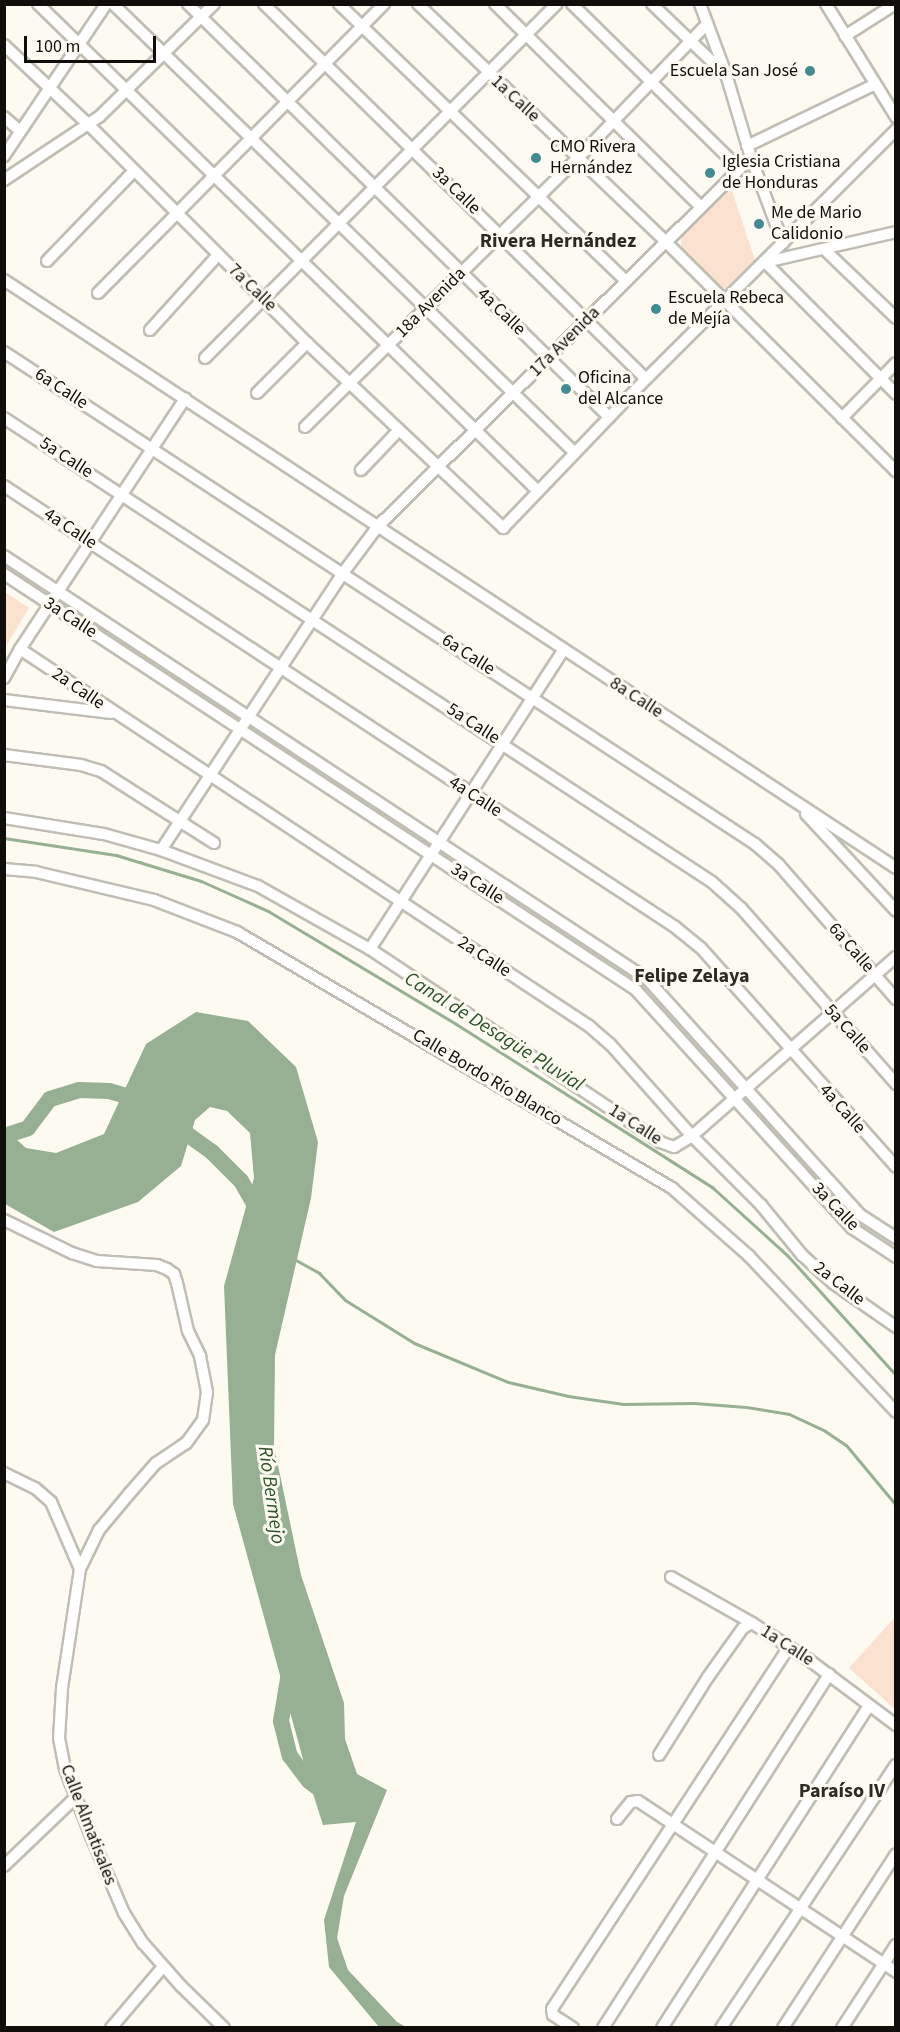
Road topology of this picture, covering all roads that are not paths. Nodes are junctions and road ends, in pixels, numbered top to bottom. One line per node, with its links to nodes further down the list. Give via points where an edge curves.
1 (38, 4): 23 (street)
2 (106, 4): 23 (street)
3 (113, 4): 25 (street)
4 (188, 4): 17 (street, 4a Calle)
5 (214, 4): 17 (street)
6 (264, 4): 26 (street, 3a Calle)
7 (339, 4): 19 (street)
8 (384, 4): 19 (street)
9 (418, 4): 27 (street, 1a Calle)
10 (495, 4): 20 (street)
11 (556, 4): 20 (street)
12 (572, 4): 29 (street)
13 (652, 4): 22 (street)
14 (700, 4): 18 (street)
15 (826, 4): 21 (street)
16 (895, 4): 21 (street)
17 (201, 18): 25 (street); 33 (street, 4a Calle)
18 (707, 24): 22 (street, 18a Avenida); 28 (street)
19 (362, 27): 26 (street); 34 (street)
20 (526, 34): 27 (street); 37 (street)
21 (845, 36): 30 (street)
22 (690, 41): 28 (street); 29 (street, 18a Avenida)
23 (78, 44): 31 (street); 32 (street)
24 (4, 45): 31 (street, 7a Calle)
25 (165, 54): 32 (street); 41 (street)
26 (325, 64): 33 (street); 43 (street, 3a Calle)
27 (488, 73): 34 (street); 45 (street, 1a Calle)
28 (726, 74): 42 (street)
29 (651, 82): 37 (street, 18a Avenida); 47 (street)
30 (873, 85): 36 (street); 42 (street)
31 (49, 88): 38 (street, 7a Calle); 40 (street)
32 (126, 91): 38 (street); 49 (street)
33 (287, 102): 41 (street); 51 (street, 4a Calle)
34 (448, 112): 43 (street); 52 (street)
35 (4, 117): 40 (street)
36 (896, 117)
37 (614, 120): 45 (street, 18a Avenida); 53 (street)
38 (89, 125): 48 (street, 7a Calle); 50 (street)
39 (896, 130): 59 (street)
40 (20, 131): 44 (street)
41 (251, 138): 49 (street); 55 (street)
42 (747, 146): 46 (street)
43 (412, 149): 51 (street); 56 (street, 3a Calle)
44 (4, 156)
45 (578, 158): 52 (street, 18a Avenida); 58 (street, 1a Calle)
46 (751, 158): 47 (street, 17a Avenida); 59 (street)
47 (740, 169): 53 (street, 17a Avenida)
48 (133, 172): 54 (street, 7a Calle); 63 (street)
49 (213, 176): 54 (street); 64 (street)
50 (4, 180)
51 (374, 187): 55 (street); 66 (street, 4a Calle)
52 (538, 197): 56 (street, 18a Avenida); 68 (street)
53 (701, 207): 58 (street, 17a Avenida)
54 (176, 214): 62 (street, 7a Calle); 69 (street)
55 (338, 223): 64 (street); 72 (street)
56 (500, 234): 66 (street, 18a Avenida); 74 (street, 3a Calle)
57 (891, 234): 60 (street); 61 (street)
58 (666, 242): 68 (street, 17a Avenida); 71 (street, 1a Calle)
59 (783, 243): 65 (street)
60 (896, 243)
61 (825, 250): 65 (street); 73 (street)
62 (218, 255): 70 (street, 7a Calle); 75 (street)
63 (47, 261)
64 (300, 262): 70 (street); 77 (street)
65 (765, 262): 71 (street); 83 (street)
66 (461, 272): 72 (street, 18a Avenida); 80 (street, 4a Calle)
67 (4, 280): 88 (street, 8a Calle)
68 (626, 281): 74 (street, 17a Avenida)
69 (98, 293)
70 (263, 299): 76 (street, 7a Calle); 79 (street)
71 (725, 301): 82 (street); 91 (street, 1a Calle)
72 (425, 308): 77 (street, 18a Avenida); 86 (street)
73 (896, 318)
74 (586, 320): 80 (street, 17a Avenida); 82 (street, 3a Calle)
75 (150, 330)
76 (307, 343): 84 (street, 7a Calle); 85 (street)
77 (388, 345): 84 (street, 18a Avenida); 93 (street)
78 (4, 352): 95 (street, 6a Calle)
79 (205, 358)
80 (548, 358): 86 (street, 17a Avenida); 89 (street, 4a Calle)
81 (896, 363): 83 (street)
82 (645, 379): 89 (street)
83 (880, 379): 87 (street); 91 (street)
84 (349, 383): 92 (street, 18a Avenida); 94 (street, 7a Calle)
85 (257, 393)
86 (513, 393): 93 (street, 17a Avenida); 96 (street)
87 (896, 394)
88 (185, 399): 95 (street); 103 (street, 8a Calle)
89 (609, 417): 96 (street)
90 (4, 418): 102 (street, 5a Calle)
91 (842, 418): 99 (street, 1a Calle)
92 (305, 427)
93 (476, 429): 97 (street, 17a Avenida); 101 (street)
94 (399, 430): 97 (street, 7a Calle); 98 (street)
95 (153, 448): 102 (street); 106 (street, 6a Calle)
96 (575, 453): 101 (street)
97 (438, 467): 101 (street, 7a Calle, via 503,528); 103 (street, 17a Avenida)
98 (361, 470)
99 (896, 471)
100 (4, 486): 104 (street, 4a Calle)
101 (538, 491)
102 (123, 495): 104 (street); 110 (street, 5a Calle)
103 (378, 526): 106 (street, 17a Avenida); 112 (street, 8a Calle)
104 (92, 543): 108 (street); 113 (street, 4a Calle)
105 (4, 556): 108 (street, 3a Calle)
106 (343, 573): 110 (street, 17a Avenida); 115 (street, 6a Calle)
107 (4, 574): 109 (street, 3a Calle)
108 (59, 592): 109 (street); 118 (street, 3a Calle)
109 (50, 604): 111 (street); 119 (street, 3a Calle)
110 (313, 619): 113 (street, 17a Avenida); 120 (street, 5a Calle)
111 (20, 649): 114 (street); 117 (street, 2a Calle)
112 (563, 651): 115 (street); 124 (street, 8a Calle)
113 (280, 667): 118 (street, 17a Avenida); 123 (street, 4a Calle)
114 (4, 678)
115 (534, 699): 120 (street); 137 (street, 6a Calle, via 755,844 779,865)
116 (4, 700): 117 (street)
117 (115, 714): 122 (street, 2a Calle)
118 (249, 716): 119 (street, 17a Avenida); 127 (street, 3a Calle)
119 (241, 729): 122 (street, 17a Avenida); 130 (street, 3a Calle)
120 (503, 744): 123 (street); 139 (street, 5a Calle, via 712,882 741,908)
121 (4, 755): 126 (street, via 101,771)
122 (210, 776): 126 (street, 17a Avenida); 133 (street, 2a Calle)
123 (470, 794): 127 (street); 140 (street, 4a Calle, via 702,948)
124 (795, 802): 131 (street, 8a Calle); 134 (street)
125 (4, 818): 129 (street, 1a Calle, via 104,834)
126 (182, 821): 128 (street); 129 (street, 17a Avenida)
127 (440, 841): 130 (street); 142 (street, 3a Calle, via 647,979)
128 (213, 843)
129 (161, 850): 135 (street, 1a Calle, via 258,886)
130 (432, 855): 133 (street); 143 (street, 3a Calle, via 636,990)
131 (896, 868)
132 (4, 869): 150 (street, Calle Bordo Río Blanco, via 36,872 154,900 237,932 672,1188 749,1256)
133 (401, 902): 135 (street); 144 (street, 2a Calle, via 589,1026 610,1044)
134 (896, 911)
135 (370, 949): 144 (street, 1a Calle, via 667,1146 680,1146)
136 (896, 957): 137 (street)
137 (875, 976): 138 (street, 6a Calle); 139 (street)
138 (896, 999)
139 (833, 1013): 140 (street); 141 (street, 5a Calle)
140 (790, 1051): 142 (street); 145 (street, 4a Calle)
141 (896, 1084)
142 (746, 1088): 143 (street); 147 (street, 3a Calle, via 859,1214)
143 (734, 1098): 144 (street); 148 (street, 3a Calle, via 852,1228)
144 (692, 1136): 149 (street, 2a Calle, via 760,1204 810,1262)
145 (896, 1167)
146 (4, 1220): 152 (street, via 97,1262 167,1269 174,1274 188,1331 200,1356 207,1392 203,1420 186,1443 156,1463 99,1530)
147 (896, 1238)
148 (896, 1257)
149 (896, 1327)
150 (896, 1412)
151 (4, 1473): 152 (street, via 35,1488 51,1502)
152 (80, 1569): 161 (street, Calle Almatisales, via 62,1688 59,1738)
153 (671, 1577): 154 (street, 1a Calle)
154 (753, 1623): 155 (street, 1a Calle); 159 (street, via 743,1628)
155 (789, 1647): 156 (street, 1a Calle); 163 (street)
156 (830, 1674): 157 (street, 1a Calle); 164 (street)
157 (869, 1706): 158 (street, 1a Calle); 167 (street)
158 (896, 1725)
159 (658, 1755)
160 (896, 1765): 168 (street)
161 (76, 1797): 166 (street); 172 (street, Calle Almatisales, via 124,1913)
162 (617, 1819): 163 (street, via 634,1800)
163 (672, 1826): 164 (street); 176 (street, via 552,2009 553,2015)
164 (715, 1853): 167 (street); 177 (street)
165 (896, 1854): 169 (street)
166 (4, 1866)
167 (757, 1880): 168 (street); 178 (street)
168 (798, 1908): 169 (street); 179 (street)
169 (841, 1938): 171 (street); 180 (street)
170 (896, 1945): 171 (street)
171 (883, 1964): 173 (street); 181 (street)
172 (163, 1967): 174 (street); 175 (street, Calle Almatisales)
173 (896, 1972)
174 (111, 2028)
175 (224, 2028)
176 (573, 2028)
177 (603, 2028)
178 (662, 2028)
179 (721, 2028)
180 (783, 2028)
181 (842, 2028)

